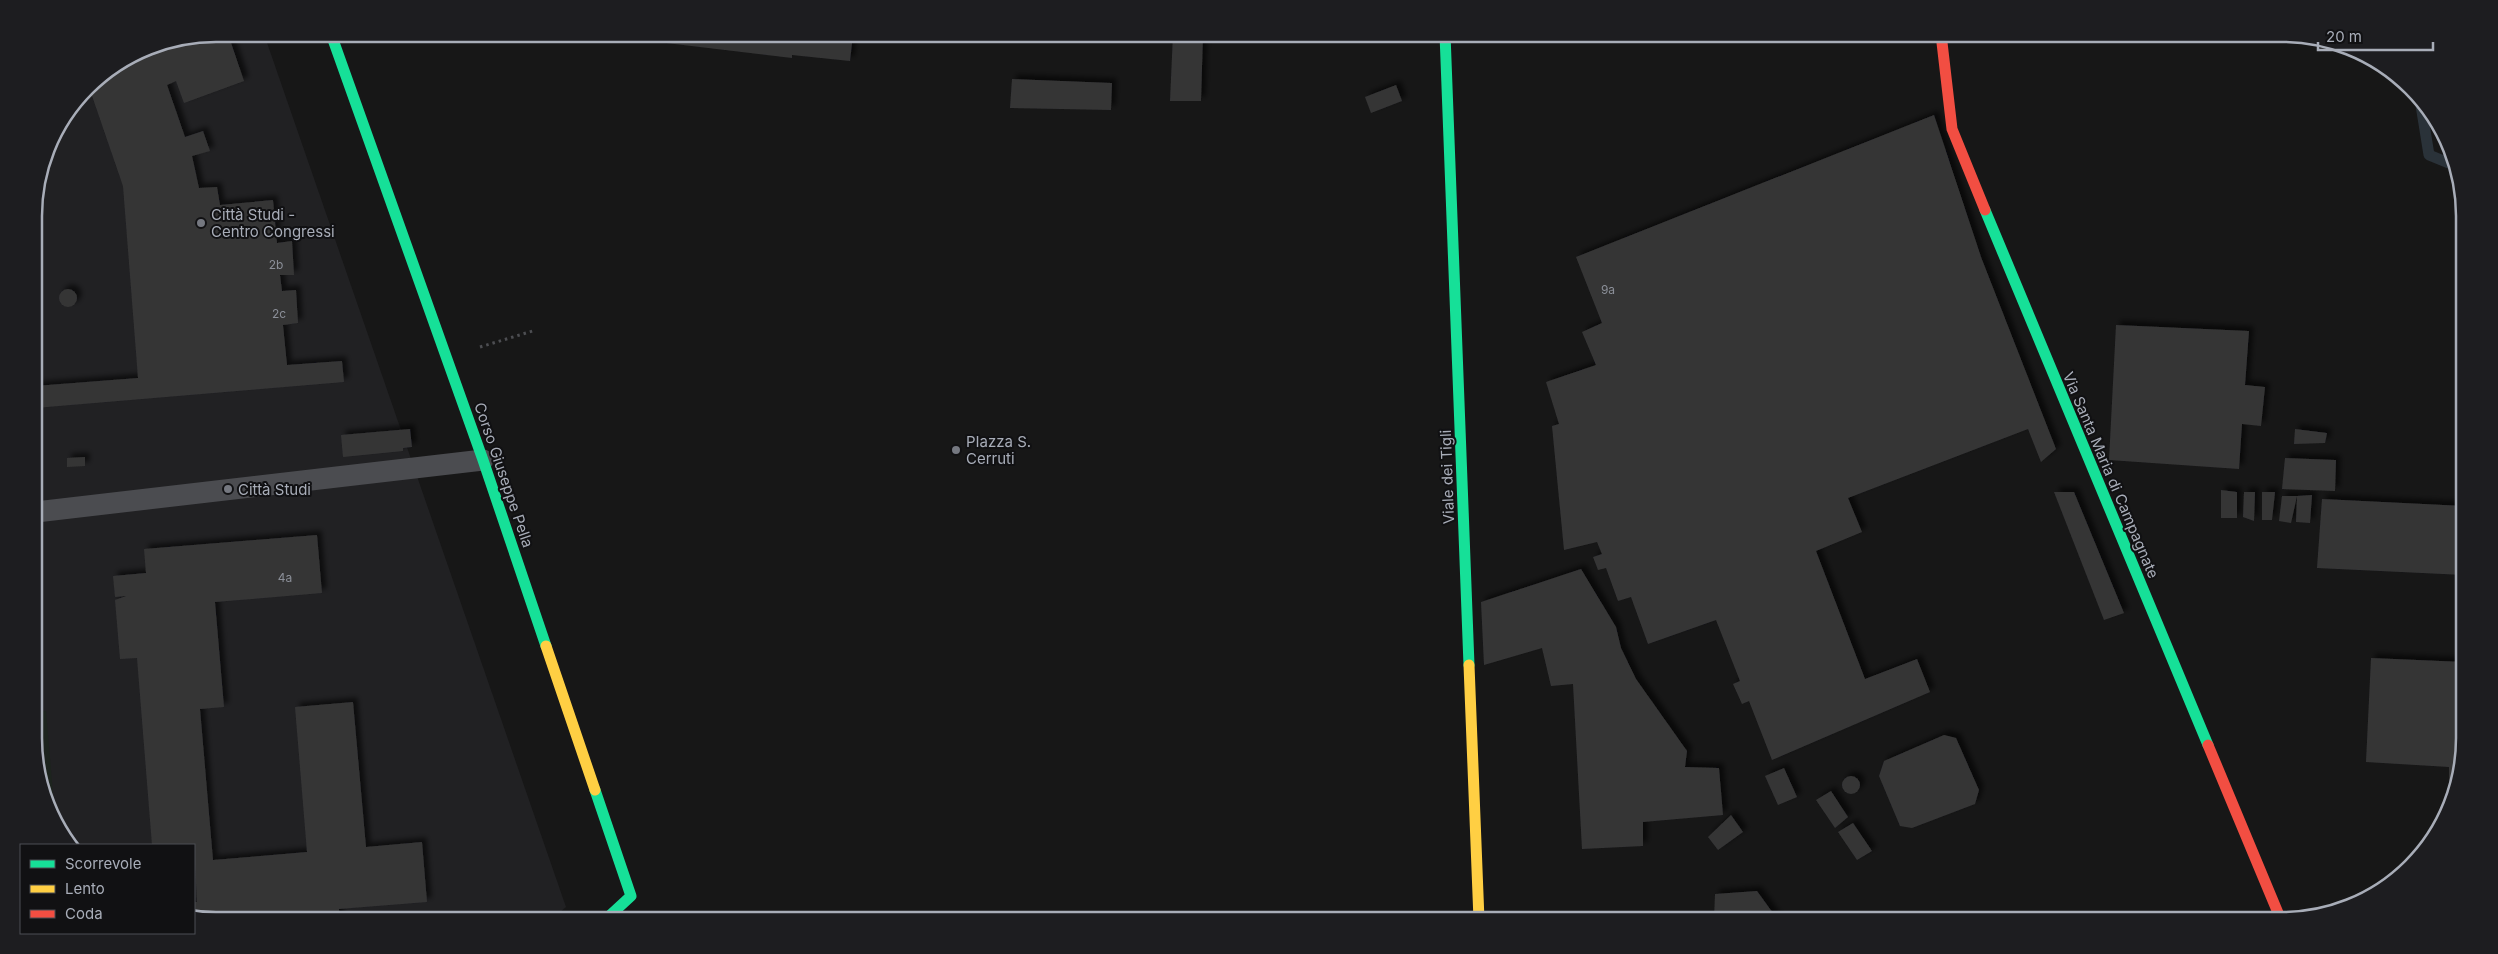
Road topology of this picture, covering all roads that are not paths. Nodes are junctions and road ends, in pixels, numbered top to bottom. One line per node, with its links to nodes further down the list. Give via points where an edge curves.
1 (1445, 42): 6 (street, Viale dei Tigli)
2 (1942, 42): 7 (street, Via Santa Maria di Campagnate, via 1952,129)
3 (334, 43): 4 (street, Corso Giuseppe Pella)
4 (483, 460): 5 (lane); 8 (street, Corso Giuseppe Pella, via 630,896)
5 (42, 511)
6 (1479, 911)
7 (2277, 911)
8 (614, 912)

